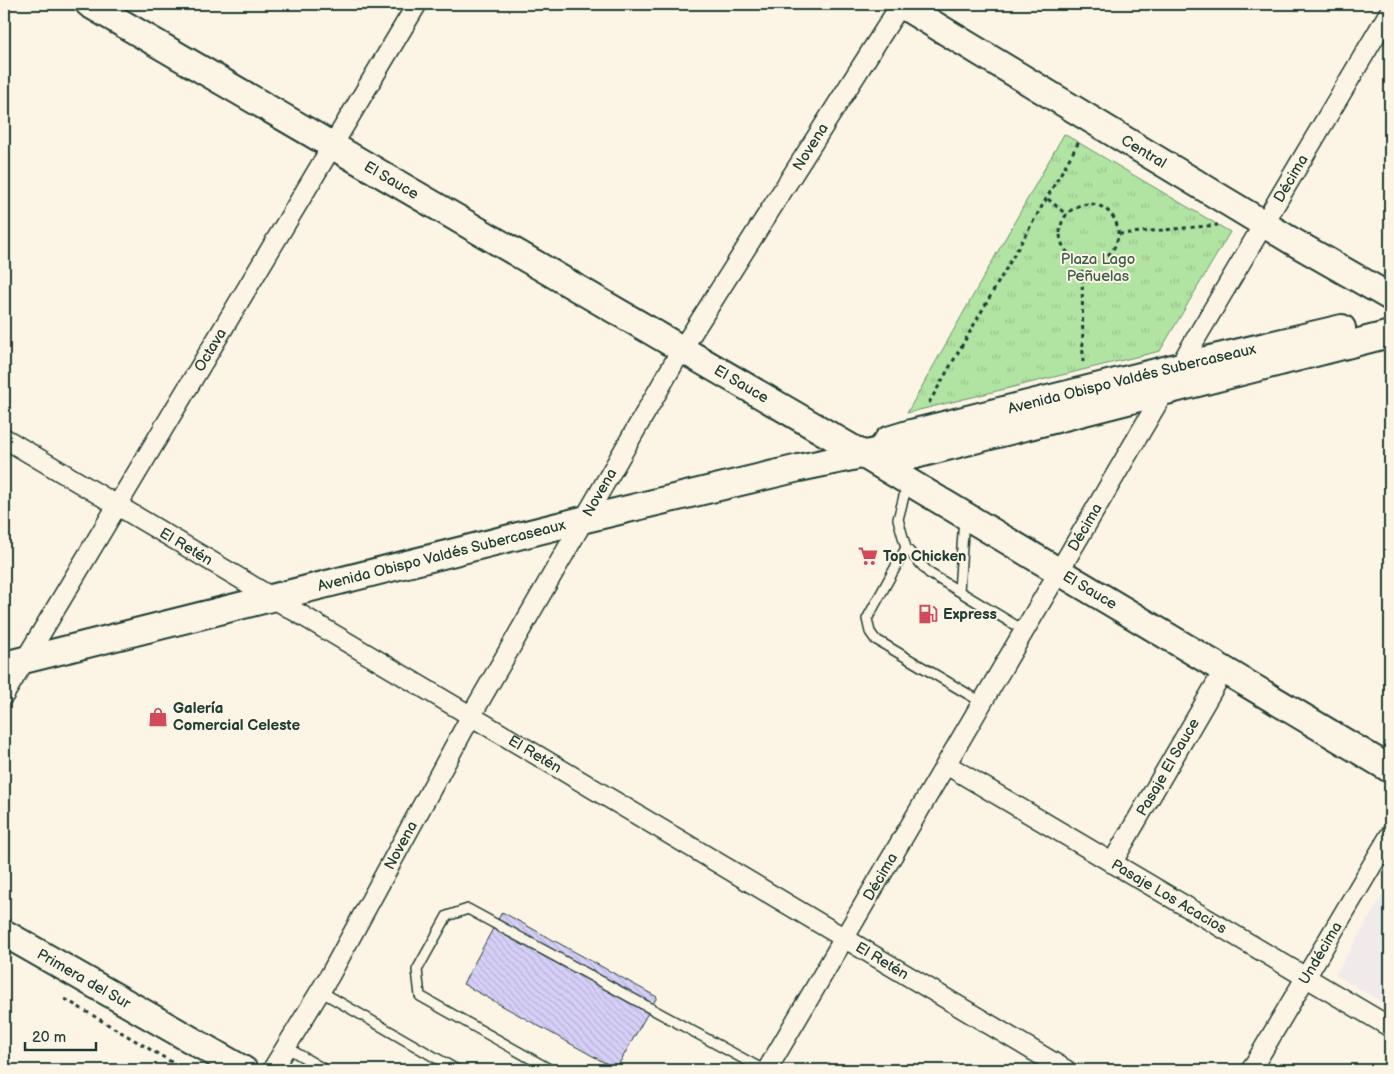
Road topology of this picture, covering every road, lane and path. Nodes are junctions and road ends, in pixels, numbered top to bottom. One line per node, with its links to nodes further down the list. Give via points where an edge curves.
1 (89, 4): 6 (street, El Sauce)
2 (417, 4): 6 (street, Octava)
3 (900, 4): 5 (street, Central); 16 (street, Novena)
4 (1390, 11): 10 (street, Décima)
5 (1092, 120): 7 (path); 10 (street, Central)
6 (332, 145): 16 (street, El Sauce); 24 (street, Octava)
7 (1048, 199): 8 (path); 20 (path)
8 (1067, 215): 11 (path, via 1084,204 1103,207 1116,221); 12 (path, via 1062,223 1062,243 1066,252)
9 (1226, 224): 11 (path)
10 (1265, 224): 13 (street, Central); 17 (street, Décima)
11 (1119, 234): 12 (path, via 1109,256 1092,263)
12 (1082, 262): 18 (path)
13 (1390, 297)
14 (1390, 317): 17 (street, Avenida Obispo Valdés Subercaseaux)
15 (1390, 334): 19 (street, Avenida Obispo Valdés Subercaseaux)
16 (682, 350): 22 (street, El Sauce); 26 (street, Novena)
17 (1180, 366): 19 (street, Décima); 20 (street, Avenida Obispo Valdés Subercaseaux)
18 (1083, 370)
19 (1164, 392): 22 (street, Avenida Obispo Valdés Subercaseaux, via 896,460); 28 (street, Décima)
20 (911, 433): 22 (street, Avenida Obispo Valdés Subercaseaux, via 888,440)
21 (4, 438): 24 (street, El Retén)
22 (871, 453): 23 (street, El Sauce); 26 (street, Avenida Obispo Valdés Subercaseaux)
23 (908, 482): 25 (street, El Sauce); 27 (lane, via 898,519)
24 (116, 505): 30 (street, El Retén); 32 (street, Octava)
25 (964, 515): 28 (street, El Sauce); 29 (lane)
26 (586, 519): 30 (street, Avenida Obispo Valdés Subercaseaux); 36 (street, Novena)
27 (906, 548): 29 (lane, via 929,573); 35 (lane, via 867,619 870,632 876,639)
28 (1060, 572): 31 (street, Décima); 33 (street, El Sauce)
29 (959, 591): 31 (lane)
30 (273, 598): 32 (street, Avenida Obispo Valdés Subercaseaux); 36 (street, El Retén)
31 (1026, 631): 35 (street, Décima)
32 (13, 663): 34 (street, Octava)
33 (1224, 670): 38 (street, El Sauce); 40 (street, Pasaje El Sauce)
34 (4, 695)
35 (983, 703): 37 (street, Décima)
36 (471, 716): 42 (street, El Retén); 44 (street, Novena)
37 (947, 765): 40 (street, Pasaje Los Acacios); 42 (street, Décima)
38 (1390, 769)
39 (1390, 835): 43 (street, Undécima)
40 (1112, 862): 43 (street, Pasaje Los Acacios)
41 (4, 933): 49 (street, Primera del Sur)
42 (844, 938): 54 (street, Décima); 55 (street, El Retén)
43 (1306, 977): 46 (street, Pasaje Los Acacios); 56 (street, Undécima)
44 (320, 991): 47 (street, Novena); 52 (lane)
45 (62, 997): 48 (path)
46 (1390, 1027)
47 (286, 1047): 50 (street, Novena); 51 (lane)
48 (185, 1070)
49 (244, 1070)
50 (272, 1070)
51 (325, 1070)
52 (457, 1070)
53 (551, 1070): 54 (lane, via 420,996 417,970 447,916 468,909)
54 (766, 1070)
55 (1066, 1070)
56 (1252, 1070)

